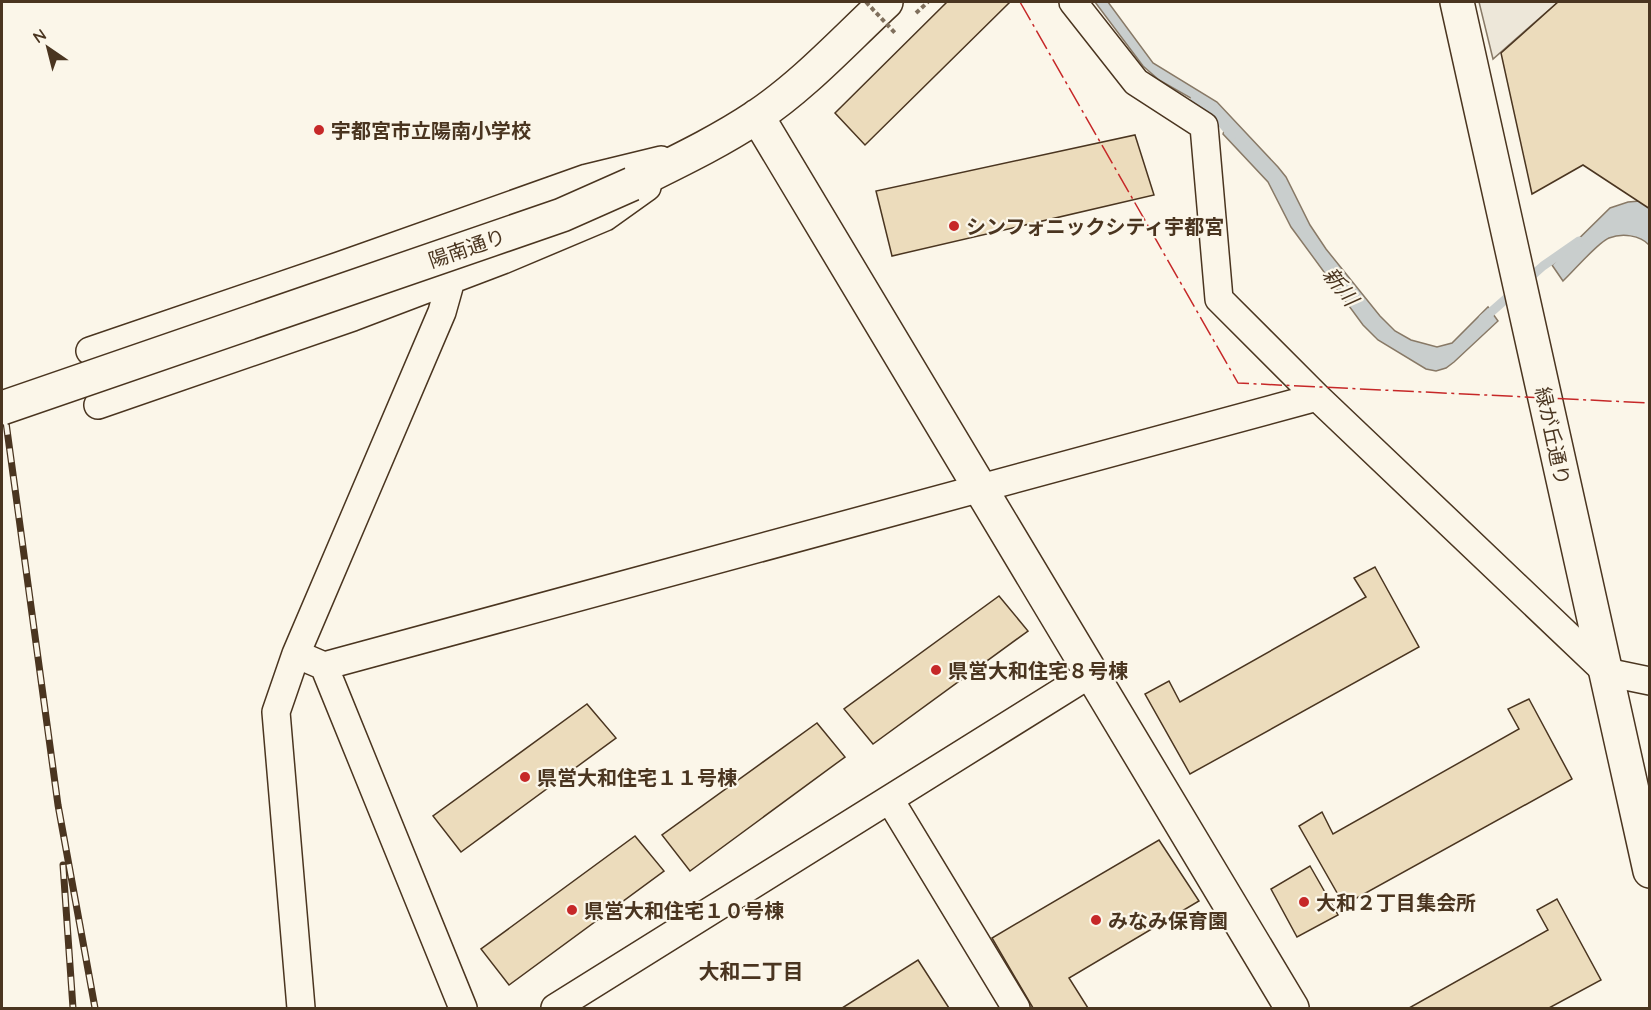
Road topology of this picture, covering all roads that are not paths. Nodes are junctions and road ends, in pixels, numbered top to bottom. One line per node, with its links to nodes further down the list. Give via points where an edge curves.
1 (886, 2): 4 (street, 陽南通り)
2 (1073, 2): 8 (street, via 1136,82 1204,126 1219,298)
3 (1457, 2): 14 (street, 緑が丘通り)
4 (757, 116): 5 (street, 陽南通り); 11 (street)
5 (697, 152): 6 (street, via 605,217); 7 (street, via 587,178); 10 (street, 陽南通り, bridge, via 562,215)
6 (451, 280): 9 (street); 12 (street, via 442,312)
7 (90, 351)
8 (1317, 397): 11 (street); 14 (street)
9 (98, 405)
10 (2, 408)
11 (979, 488): 13 (street); 15 (street)
12 (296, 654): 13 (street); 19 (street, via 276,712)
13 (324, 666): 20 (street)
14 (1606, 672): 16 (street); 18 (street, 緑が丘通り)
15 (1090, 674): 17 (street); 23 (street)
16 (1650, 681)
17 (890, 800): 21 (street); 22 (street)
18 (1650, 871)
19 (301, 1008)
20 (463, 1008)
21 (555, 1008)
22 (1016, 1008)
23 (1292, 1008)

